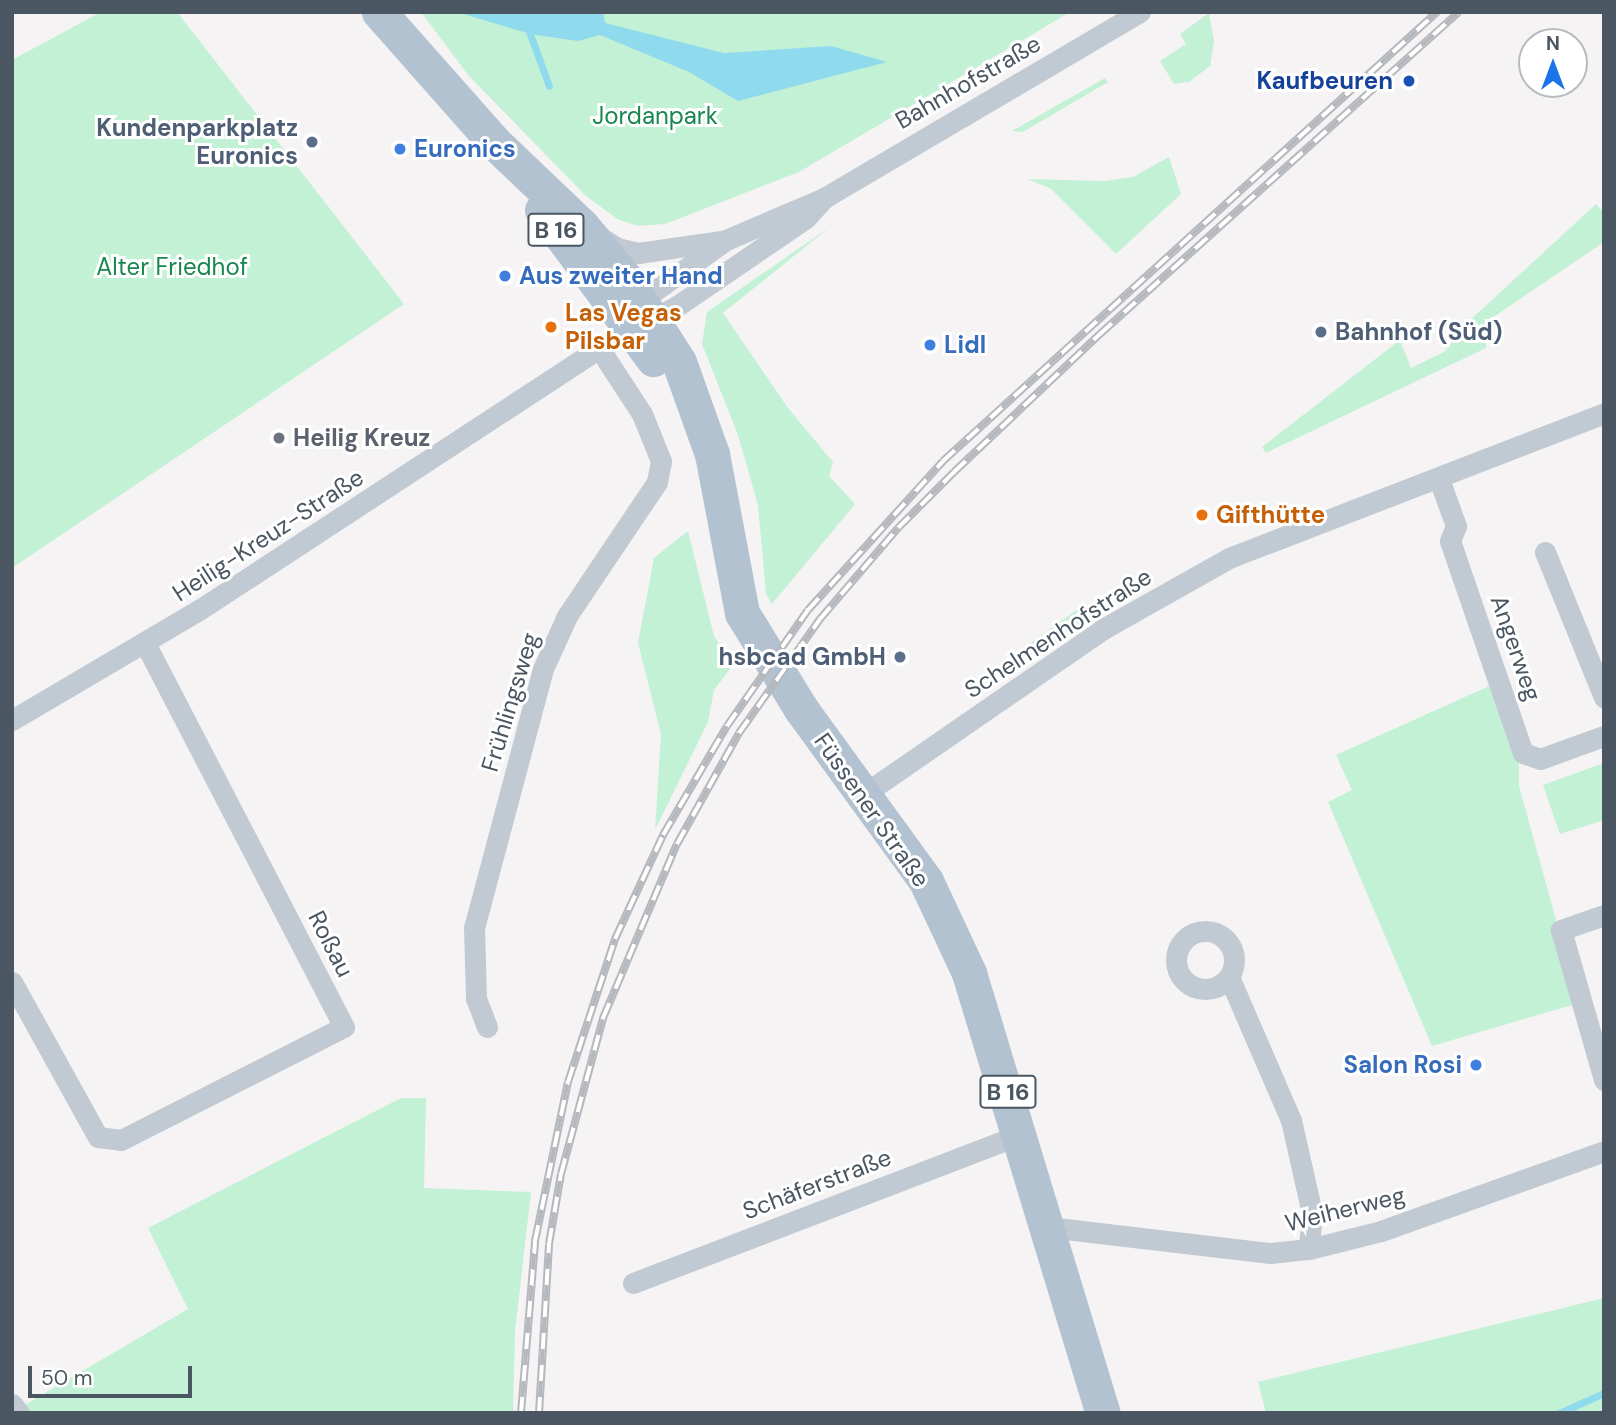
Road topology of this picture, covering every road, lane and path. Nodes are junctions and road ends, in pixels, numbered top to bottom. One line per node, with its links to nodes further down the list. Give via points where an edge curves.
1 (379, 12): 3 (main road, B 16)
2 (1140, 12): 4 (street, Bahnhofstraße)
3 (493, 141): 5 (main road, B 16); 7 (main road, B 16)
4 (824, 198): 6 (street, Bahnhofstraße); 7 (street, Bahnhofstraße, via 806,218)
5 (582, 226): 6 (street, Bahnhofstraße, via 617,248 638,253); 7 (main road, B 16)
6 (726, 240): 7 (street, Bahnhofstraße)
7 (626, 327): 11 (street, Heilig-Kreuz-Straße); 15 (main road, Füssener Straße / B 16, via 679,362 712,454 742,613 801,709); 19 (street, Frühlingsweg, via 642,414 661,461 657,482 567,616 543,669 474,928 476,998)
8 (1604, 413): 9 (street, Schelmenhofstraße)
9 (1439, 480): 14 (street, Angerweg, via 1455,526 1450,541 1523,753 1540,759); 15 (street, Schelmenhofstraße, via 1229,558 1103,629)
10 (1545, 552): 12 (street)
11 (145, 643): 13 (street, Heilig-Kreuz-Straße); 18 (street, Roßau, via 344,1027 121,1140 98,1137)
12 (1604, 697)
13 (12, 720)
14 (1604, 736)
15 (864, 794): 21 (main road, Füssener Straße / B 16, via 926,881 969,973)
16 (1604, 915): 20 (street, via 1560,930)
17 (1229, 977): 24 (street, via 1291,1120 1312,1213)
18 (12, 982)
19 (487, 1027)
20 (1604, 1080)
21 (1021, 1135): 23 (main road, Füssener Straße / B 16); 25 (street, Schäferstraße)
22 (1604, 1151): 24 (street, Weiherweg, via 1381,1231)
23 (1048, 1227): 24 (street, Weiherweg, via 1270,1254); 28 (main road, Füssener Straße / B 16)
24 (1309, 1250)
25 (633, 1283)
26 (12, 1404): 27 (street)
27 (19, 1413)
28 (1103, 1413)

